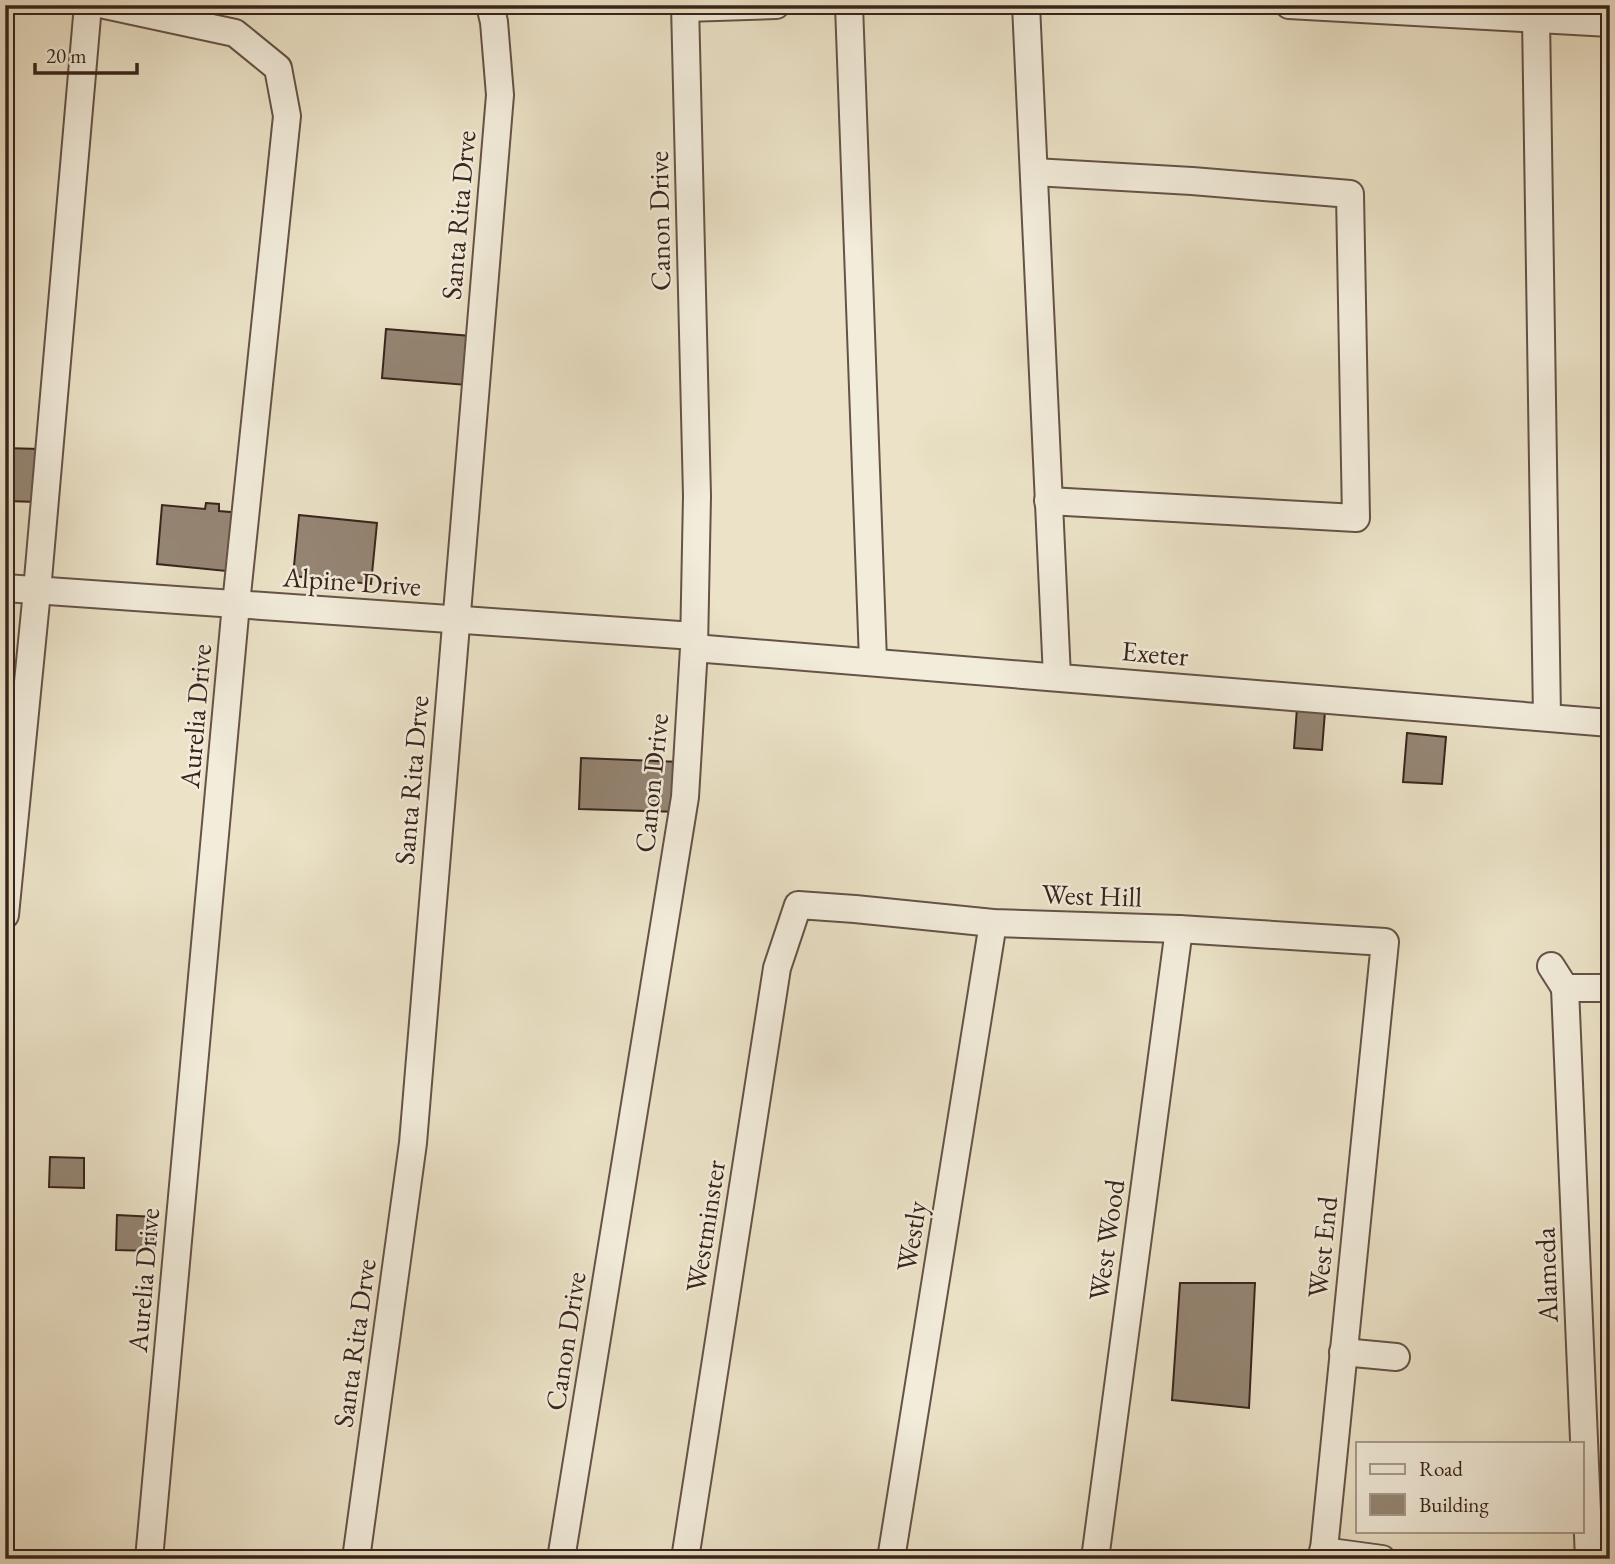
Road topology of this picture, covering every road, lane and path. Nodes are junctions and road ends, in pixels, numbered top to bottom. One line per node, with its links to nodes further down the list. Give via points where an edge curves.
1 (88, 5): 14 (street)
2 (104, 5): 15 (street, Aurelia Drive, via 235,33 278,68 287,116)
3 (490, 5): 16 (street, Santa Rita Drve, via 500,95)
4 (776, 5): 8 (street)
5 (849, 5): 18 (street)
6 (1026, 5): 11 (street)
7 (1289, 5): 9 (street)
8 (685, 7): 17 (street, Canon Drive, via 697,496)
9 (1536, 18): 10 (street); 20 (street)
10 (1610, 23)
11 (1034, 172): 12 (street); 12 (street, via 1350,194 1356,518)
12 (1048, 501): 19 (street)
13 (5, 588): 14 (street, Alpine Drive)
14 (37, 591): 15 (street, Alpine Drive); 23 (street)
15 (236, 604): 16 (street, Alpine Drive); 33 (street, Aurelia Drive)
16 (456, 620): 17 (street, Alpine Drive); 34 (street, Santa Rita Drve, via 413,1143)
17 (694, 642): 18 (street, Exeter); 35 (street, Canon Drive, via 685,797)
18 (873, 661): 19 (street, Exeter)
19 (1057, 677): 20 (street, Exeter)
20 (1547, 717): 21 (street, Exeter)
21 (1610, 723)
22 (798, 905): 24 (street, West Hill); 36 (street, Westminster, via 777,968)
23 (5, 915)
24 (993, 923): 25 (street, West Hill); 37 (street, Westly)
25 (1178, 929): 26 (street, West Hill); 38 (street, West Wood)
26 (1385, 942): 28 (street, West End)
27 (1610, 988): 30 (street, Alameda, via 1558,977)
28 (1343, 1352): 29 (street); 32 (street, West End)
29 (1396, 1357)
30 (1583, 1442)
31 (1584, 1465): 40 (street, Alameda)
32 (1323, 1555): 39 (street)
33 (149, 1559)
34 (356, 1559)
35 (561, 1559)
36 (685, 1559)
37 (891, 1559)
38 (1096, 1559)
39 (1382, 1559)
40 (1589, 1559)

